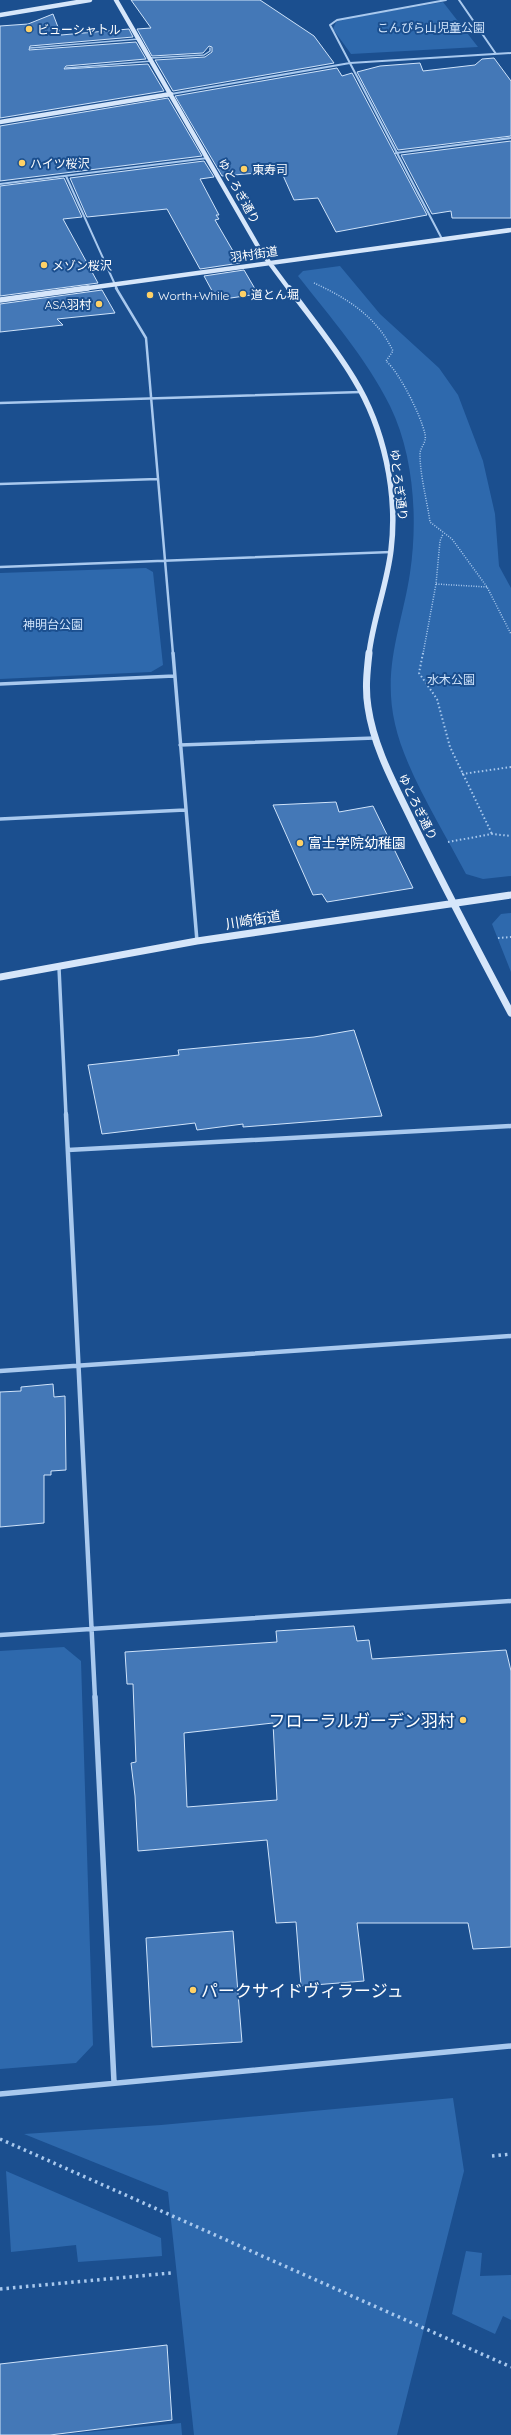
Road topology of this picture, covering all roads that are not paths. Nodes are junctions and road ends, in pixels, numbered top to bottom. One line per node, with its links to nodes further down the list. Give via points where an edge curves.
1 (90, 0): 5 (street)
2 (116, 0): 6 (street, ゆとろぎ通り)
3 (446, 0): 12 (street, via 337,20 330,25)
4 (459, 0): 10 (street)
5 (0, 15)
6 (139, 39): 7 (lane); 11 (street, ゆとろぎ通り)
7 (30, 48)
8 (210, 48): 11 (lane, via 204,55)
9 (511, 53): 10 (street)
10 (496, 54): 12 (street)
11 (151, 60): 13 (lane); 14 (street, ゆとろぎ通り)
12 (350, 63): 14 (street); 17 (street)
13 (66, 68)
14 (171, 94): 15 (street); 18 (street, ゆとろぎ通り)
15 (0, 122)
16 (511, 138): 17 (street)
17 (396, 153): 22 (street)
18 (208, 158): 19 (street); 23 (street, ゆとろぎ通り)
19 (66, 176): 20 (street); 24 (street)
20 (0, 184)
21 (511, 230): 22 (street, 羽村街道)
22 (442, 239): 23 (street, 羽村街道)
23 (268, 262): 24 (street, 羽村街道); 26 (street, ゆとろぎ通り, via 333,347)
24 (114, 284): 25 (street, 羽村街道); 27 (street, via 146,338)
25 (0, 300)
26 (361, 392): 27 (street); 31 (street, ゆとろぎ通り, via 380,435 387,463 393,528)
27 (151, 398): 28 (street); 29 (street)
28 (0, 403)
29 (158, 479): 30 (street); 32 (street)
30 (0, 484)
31 (391, 552): 32 (street); 36 (street, ゆとろぎ通り, via 370,643 366,676 368,707)
32 (165, 561): 33 (street); 34 (street)
33 (0, 567)
34 (174, 676): 35 (street); 37 (street)
35 (0, 684)
36 (375, 738): 37 (street); 41 (street, ゆとろぎ通り, via 386,767)
37 (180, 745): 38 (street)
38 (185, 810): 39 (street); 42 (street)
39 (0, 819)
40 (511, 895): 41 (street, 川崎街道)
41 (453, 902): 42 (street, 川崎街道); 45 (street, ゆとろぎ通り)
42 (196, 941): 43 (street, 川崎街道)
43 (59, 968): 44 (street, 川崎街道); 47 (street)
44 (0, 977)
45 (511, 1013)
46 (511, 1126): 47 (street)
47 (68, 1150): 49 (street)
48 (511, 1336): 49 (street)
49 (78, 1365): 50 (street); 52 (street)
50 (0, 1371)
51 (511, 1601): 52 (street)
52 (92, 1628): 53 (street); 55 (street)
53 (0, 1635)
54 (511, 2046): 55 (street)
55 (114, 2082): 56 (street)
56 (0, 2094)

